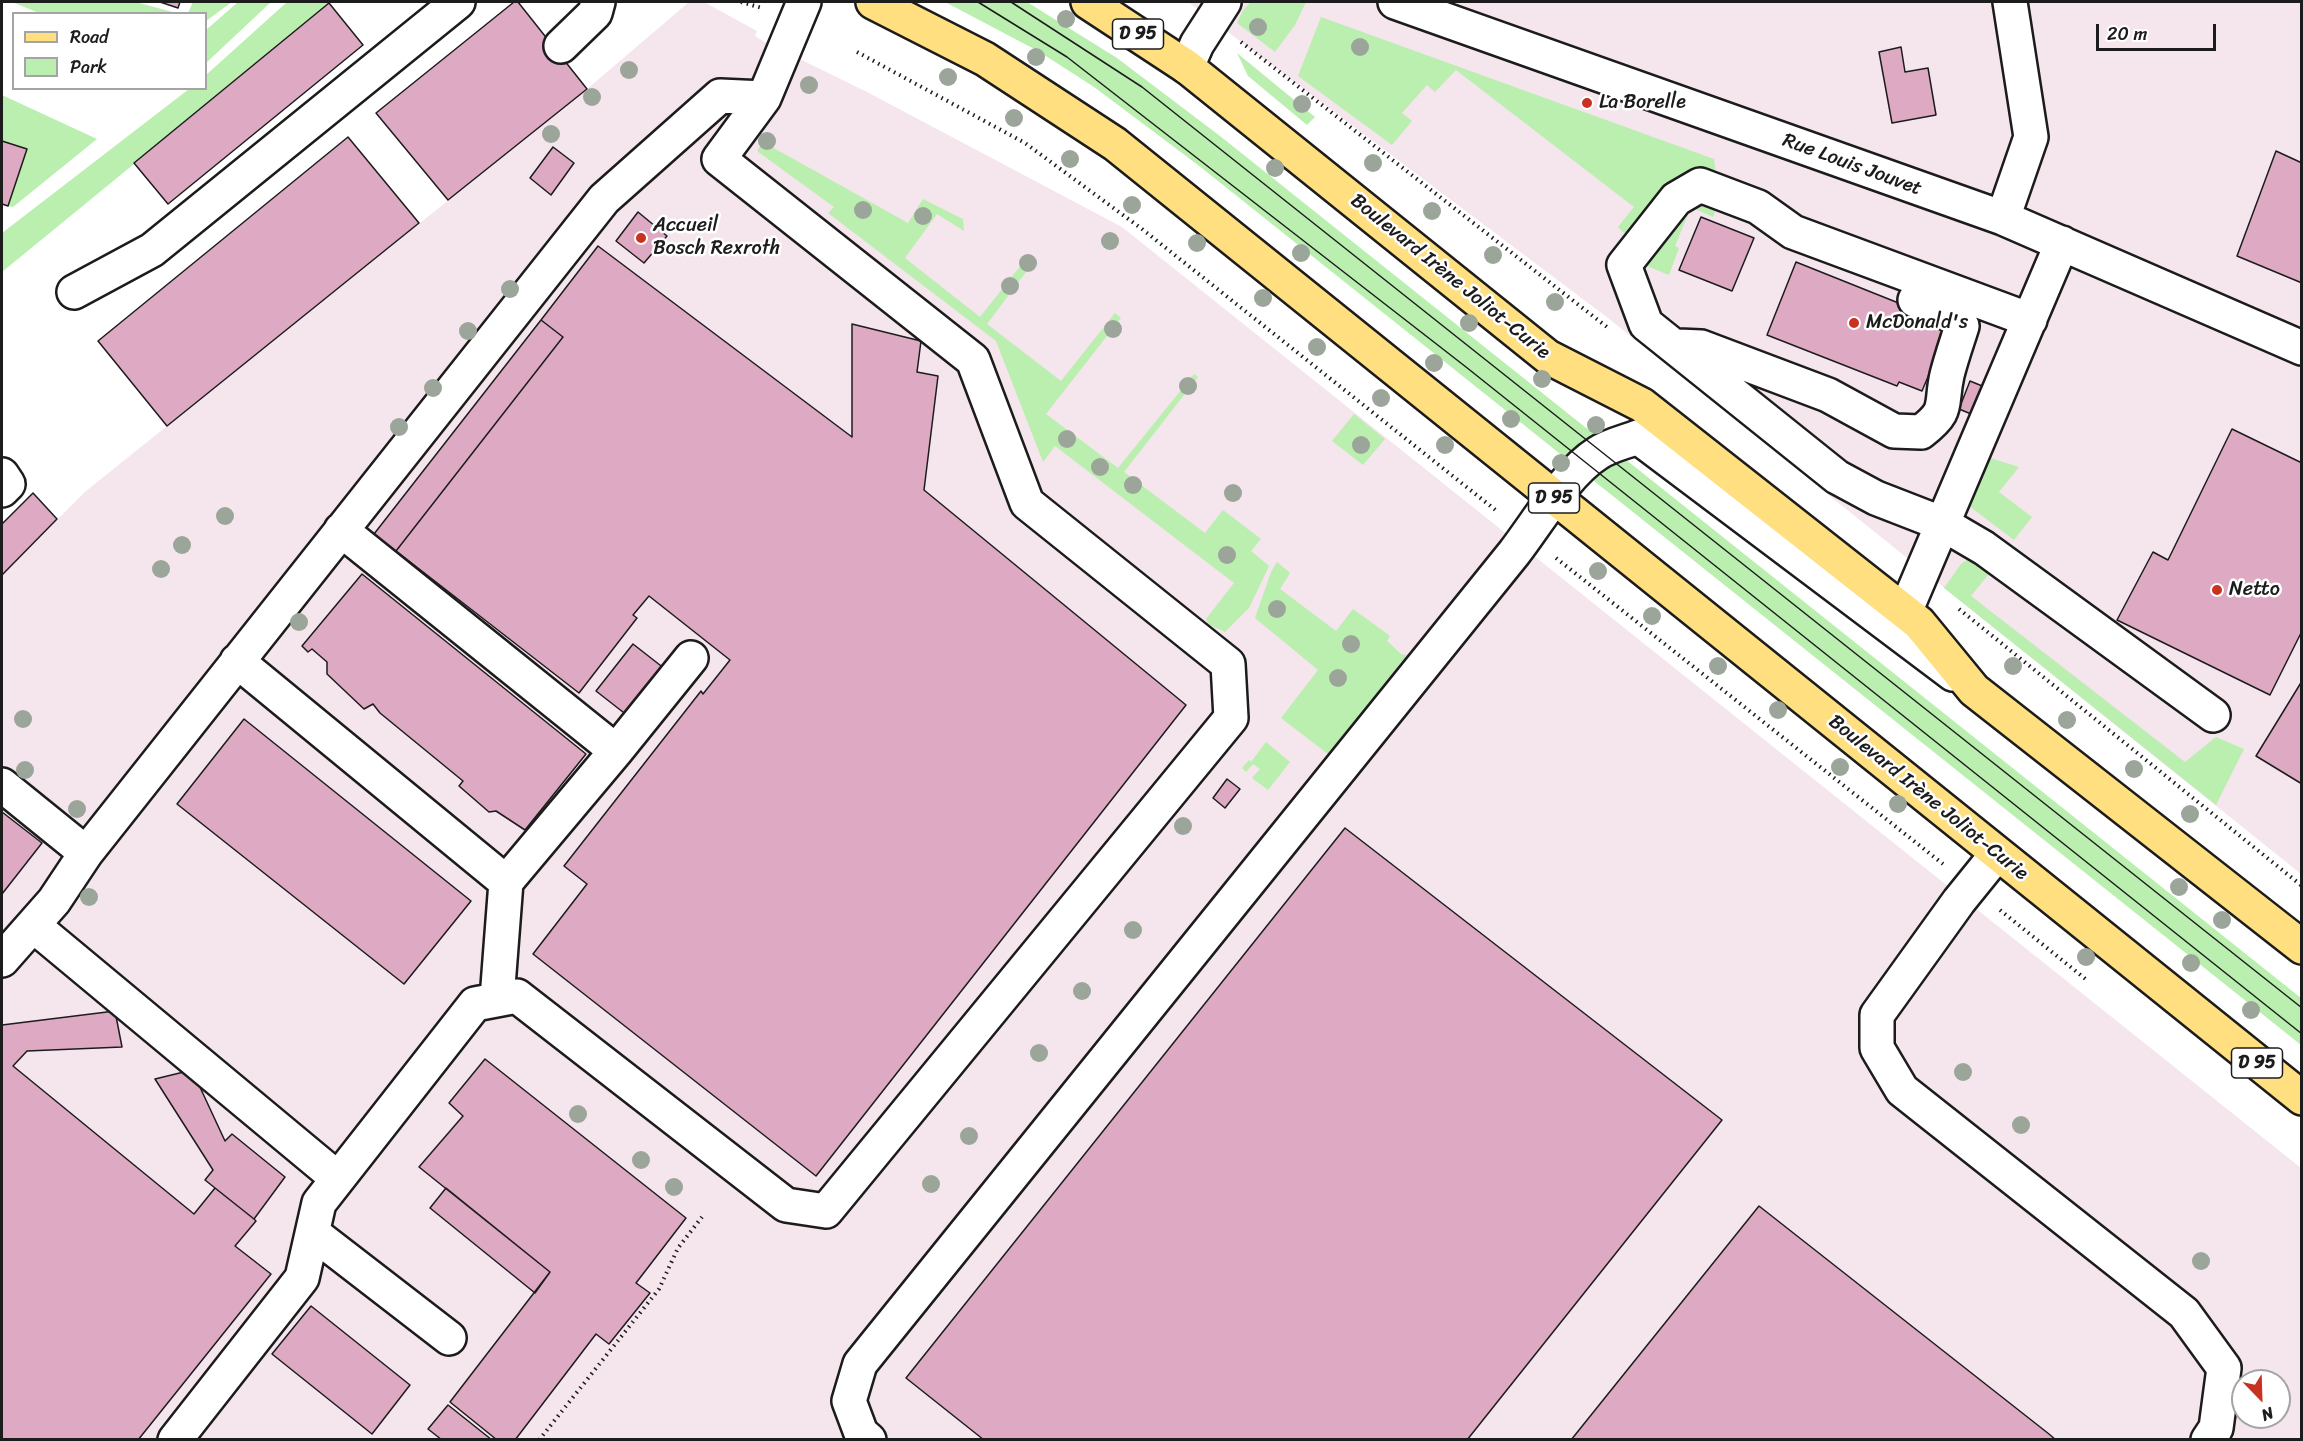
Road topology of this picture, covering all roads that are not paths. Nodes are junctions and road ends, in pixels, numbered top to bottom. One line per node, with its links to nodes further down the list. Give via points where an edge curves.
1 (458, 2): 15 (street, via 152,250)
2 (598, 2): 9 (street, via 595,13)
3 (804, 2): 11 (street)
4 (873, 2): 21 (main road, Boulevard Irène Joliot-Curie / D 95, via 985,59 1115,144)
5 (1088, 2): 10 (main road, Boulevard Irène Joliot-Curie / D 95)
6 (1224, 2): 10 (street)
7 (1395, 2): 12 (street, Rue Louis Jouvet)
8 (2010, 2): 12 (street, via 2031,137)
9 (561, 46)
10 (1187, 67): 24 (main road, Boulevard Irène Joliot-Curie / D 95, via 1548,357 1642,405)
11 (764, 98): 23 (street, via 720,96 604,199); 37 (street, via 719,159 973,360 1027,503 1228,664 1231,718 826,1211 786,1205 518,996)
12 (2003, 218): 14 (street, Rue Louis Jouvet)
13 (1793, 232): 16 (street); 17 (street, via 1758,207 1700,185 1676,199 1624,264 1646,324); 17 (street, via 1819,260 1956,317 1962,326 1946,378 1945,404 1937,420 1921,432 1894,431 1828,395 1701,347)
14 (2062, 243): 16 (street); 18 (street, Rue Louis Jouvet)
15 (75, 292)
16 (2030, 320): 22 (street)
17 (1673, 345): 22 (street, via 1837,477 1876,498)
18 (2301, 348)
19 (2, 475): 20 (street, via 8,484)
20 (2, 490)
21 (1555, 499): 27 (street, Boulevard Irène Joliot-Curie, via 1585,462 1600,451 1638,437); 32 (main road, Boulevard Irène Joliot-Curie / D 95); 43 (street, via 860,1364 849,1401 861,1433)
22 (1943, 524): 24 (street); 28 (street, via 1984,548)
23 (341, 530): 26 (street); 29 (street)
24 (1905, 612): 27 (main road, Boulevard Irène Joliot-Curie / D 95, via 1919,623)
25 (690, 658): 29 (street)
26 (237, 661): 31 (street); 33 (street)
27 (1974, 690): 35 (main road, Boulevard Irène Joliot-Curie / D 95)
28 (2213, 715)
29 (616, 751): 33 (street)
30 (2, 784): 31 (street)
31 (86, 853): 34 (street)
32 (1997, 854): 38 (main road, Boulevard Irène Joliot-Curie / D 95); 44 (street, via 1877,1015 1878,1048 1902,1090 2184,1313 2224,1368 2216,1428)
33 (506, 882): 37 (street)
34 (34, 926): 36 (street); 39 (street)
35 (2301, 947)
36 (2, 960)
37 (497, 999): 39 (street, via 475,1004)
38 (2301, 1098)
39 (337, 1178): 40 (street, via 319,1203)
40 (313, 1233): 41 (street); 42 (street, via 302,1278)
41 (449, 1338)
42 (175, 1440)
43 (869, 1440)
44 (2208, 1440)

